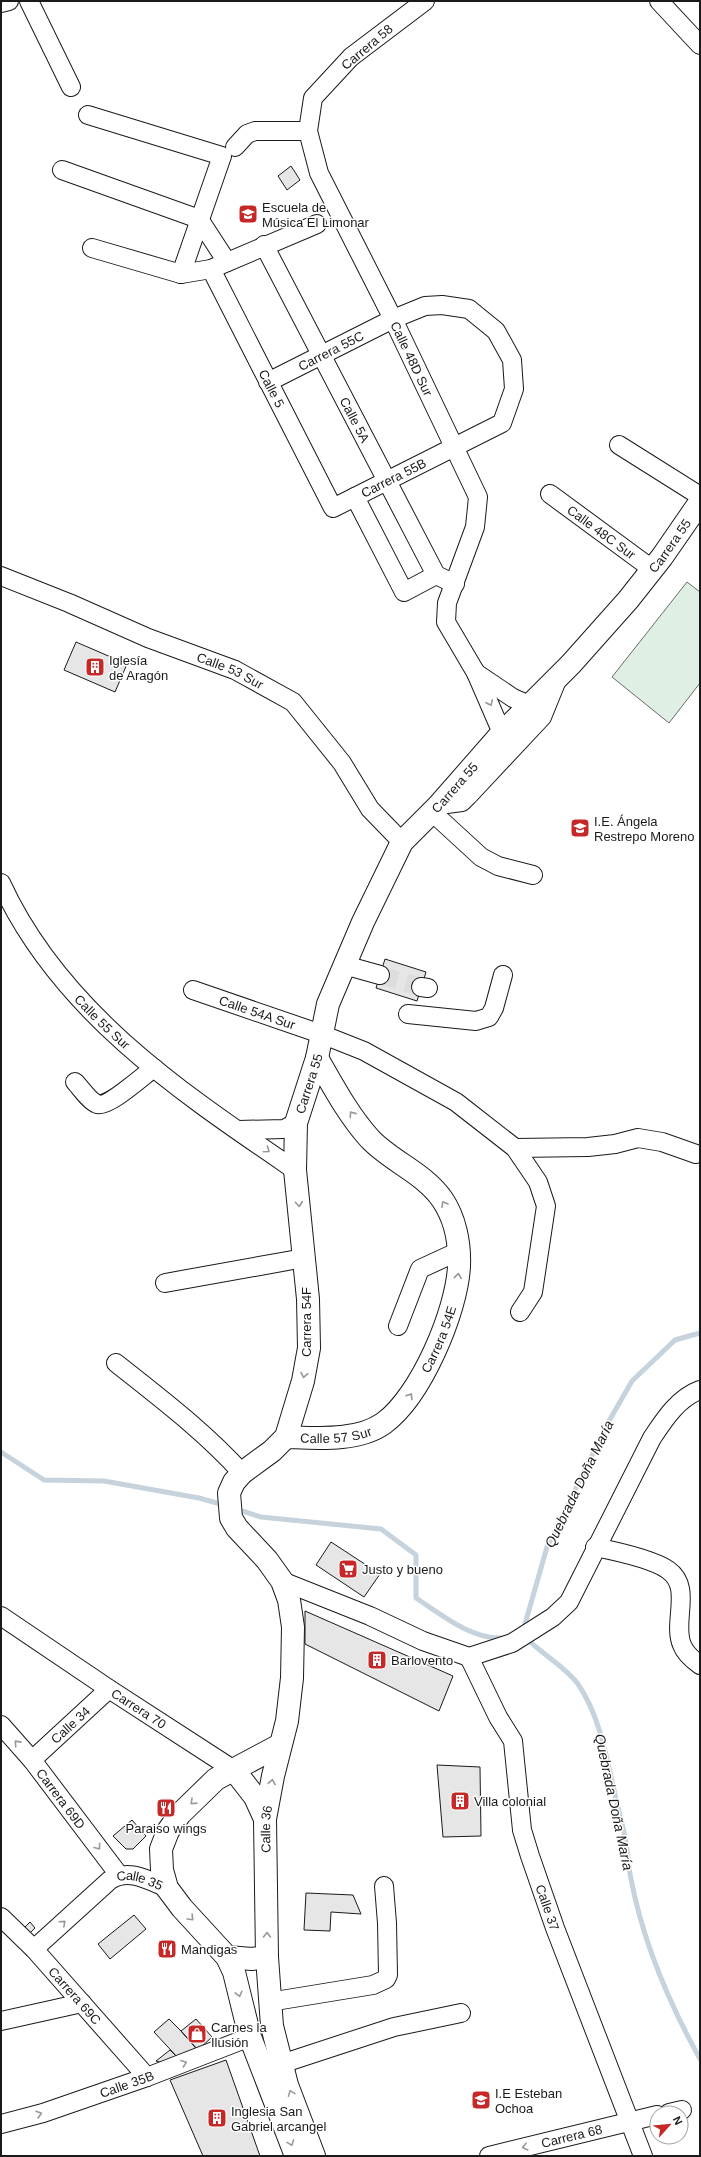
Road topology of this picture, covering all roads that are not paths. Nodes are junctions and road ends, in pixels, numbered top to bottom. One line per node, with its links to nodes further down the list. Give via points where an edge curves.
1 (8, 1): 5 (street)
2 (29, 1): 7 (street)
3 (425, 1): 8 (street, Carrera 58, via 351,57)
4 (659, 1): 6 (street)
5 (1, 3)
6 (700, 45)
7 (71, 87)
8 (313, 98): 10 (street, Calle 48D Sur)
9 (88, 114): 13 (street, via 222,156)
10 (308, 131): 11 (street, via 255,131 247,134); 19 (street, Calle 48D Sur, via 319,173)
11 (235, 146)
12 (62, 170): 13 (street)
13 (199, 219): 17 (street, Calle 5); 18 (street)
14 (317, 224): 15 (street)
15 (264, 245): 17 (street); 20 (street, Calle 5A)
16 (92, 248): 18 (street)
17 (219, 266): 18 (street); 21 (street, Calle 5)
18 (180, 274)
19 (393, 319): 20 (street, Carrera 55C); 23 (street, Calle 48D Sur); 23 (street, Carrera 55C, via 425,306 442,305 469,309 496,330 512,360 514,389 502,424)
20 (323, 355): 21 (street, Carrera 55C); 24 (street, Calle 5A)
21 (268, 382): 29 (street, Calle 5)
22 (619, 445): 26 (street)
23 (455, 447): 24 (street, Carrera 55B); 33 (street, Calle 48D Sur, via 478,497 475,527)
24 (388, 481): 27 (street, Carrera 55B); 31 (street, Calle 5A)
25 (550, 494): 30 (street, Calle 48C Sur)
26 (700, 496)
27 (354, 498): 29 (street, Carrera 55B); 31 (street, via 404,592)
28 (700, 502): 30 (main road, Carrera 55)
29 (333, 508)
30 (652, 569): 35 (main road, Carrera 55, via 623,606)
31 (436, 574): 33 (street)
32 (1, 576): 39 (street, Calle 53 Sur, via 148,638 234,670 293,702 342,762 370,809)
33 (455, 584): 34 (street, Calle 48D Sur, via 446,603 446,622)
34 (476, 673): 36 (street); 37 (street, one-way to 37)
35 (558, 677): 36 (main road, Carrera 55); 38 (street, via 542,717 462,802)
36 (529, 705): 37 (main road, Carrera 55)
37 (502, 733): 38 (main road, Carrera 55)
38 (435, 808): 39 (main road, Carrera 55); 40 (street, via 480,858 498,866)
39 (402, 842): 42 (main road, Carrera 55)
40 (533, 875)
41 (1, 883): 49 (street, Calle 55 Sur, via 38,947 60,977 86,1007)
42 (344, 965): 43 (street); 47 (main road, Carrera 55, via 328,1004)
43 (380, 975)
44 (503, 975): 46 (street, via 494,1008 488,1017 476,1021)
45 (193, 990): 47 (street, Calle 54A Sur)
46 (408, 1014)
47 (321, 1034): 48 (main road, Carrera 55); 53 (street, Calle 54A Sur, via 364,1051 456,1102)
48 (317, 1058): 51 (main road, Carrera 55); 56 (main road, one-way to 48, via 452,1220 442,1199 427,1182 370,1139 339,1096)
49 (154, 1068): 50 (street, via 111,1100 101,1104 96,1103); 52 (street, Calle 55 Sur)
50 (75, 1082)
51 (296, 1123): 52 (street, via 278,1130); 55 (main road, Carrera 54F)
52 (238, 1130): 55 (street, Calle 55 Sur, one-way to 55)
53 (515, 1148): 54 (street, via 588,1147 638,1138 662,1142); 59 (street, Calle 54A Sur, via 538,1182 546,1206 533,1292)
54 (696, 1154)
55 (295, 1170): 57 (main road, Carrera 54F, one-way to 57)
56 (458, 1245): 60 (street, via 420,1269); 63 (main road, Carrera 54E, one-way to 56, via 408,1400 430,1361 457,1289)
57 (304, 1258): 58 (street); 64 (main road, Carrera 54F, one-way to 64, via 309,1348 304,1381)
58 (165, 1283)
59 (520, 1312)
60 (398, 1326)
61 (116, 1363): 65 (street, via 215,1443)
62 (700, 1390): 66 (street, via 691,1394 663,1421)
63 (383, 1424): 64 (main road, Calle 57 Sur, via 353,1436)
64 (286, 1437): 65 (main road)
65 (242, 1473): 67 (main road, Calle 36, via 229,1493 231,1518)
66 (596, 1547): 69 (street, via 569,1602 553,1617 512,1643); 70 (street, via 635,1556 668,1570 673,1575 681,1594 682,1645)
67 (282, 1581): 69 (street, via 370,1616 423,1642); 73 (main road, Calle 36, via 289,1600 293,1627 292,1678 287,1721)
68 (2, 1620): 71 (street, Carrera 70)
69 (469, 1657): 92 (street, Calle 37, via 513,1742 522,1830 530,1856 555,1928)
70 (700, 1665)
71 (109, 1689): 74 (street, Calle 34); 75 (street, Carrera 70, via 212,1754)
72 (1, 1725): 74 (street, Carrera 69D, one-way to 72)
73 (280, 1745): 75 (main road); 76 (main road, Calle 36, one-way to 73)
74 (32, 1760): 77 (street, Carrera 69D, one-way to 77)
75 (225, 1774): 76 (main road, via 255,1797); 79 (main road, Calle 35, one-way to 79, via 180,1814 168,1831 161,1849 162,1870)
76 (265, 1819): 83 (main road, Calle 36, one-way to 76)
77 (119, 1875): 79 (street, Calle 35, via 130,1874); 81 (street, Calle 35, one-way to 77, via 110,1880)
78 (384, 1886): 84 (street, via 387,1923 386,1979 373,1985)
79 (167, 1888): 82 (main road, one-way to 82)
80 (3, 1923): 81 (street, Carrera 69C)
81 (34, 1949): 85 (street, Carrera 69C)
82 (227, 1957): 83 (main road); 88 (main road, one-way to 88, via 234,1972)
83 (267, 1957): 84 (main road, Calle 36)
84 (269, 2002): 89 (main road, Calle 36)
85 (82, 2003): 87 (street); 90 (street, Carrera 69C)
86 (460, 2013): 89 (street, via 394,2027)
87 (1, 2021)
88 (250, 2037): 90 (street, Calle 35B, one-way to 88); 94 (main road, one-way to 94)
89 (281, 2064): 95 (main road, Calle 36, one-way to 89)
90 (147, 2077): 93 (street, Calle 35B, one-way to 90, via 43,2113)
91 (649, 2118): 92 (street, Carrera 68)
92 (631, 2121): 96 (street, Carrera 68, one-way to 96); 97 (street, Calle 37)
93 (1, 2124)
94 (296, 2156)
95 (314, 2156)
96 (489, 2156)
97 (643, 2156)

